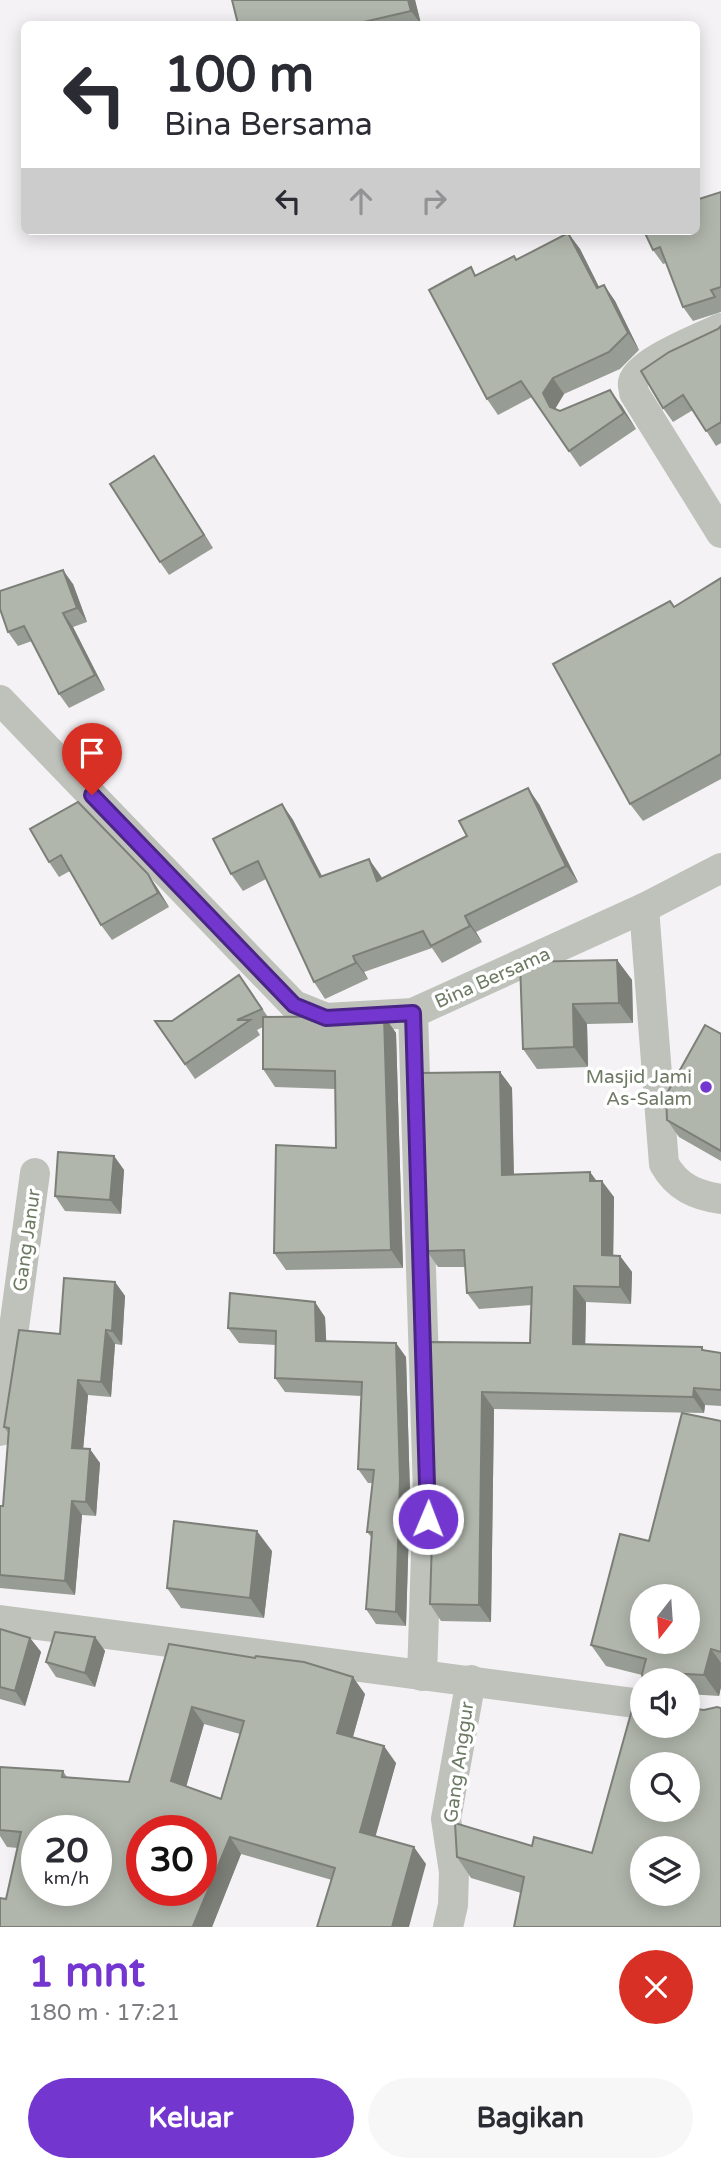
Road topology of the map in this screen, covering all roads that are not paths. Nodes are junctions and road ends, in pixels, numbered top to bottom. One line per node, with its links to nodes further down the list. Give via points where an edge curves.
1 (721, 328): 2 (street, via 677,348 621,387 634,393)
2 (721, 533)
3 (0, 700): 6 (street, Bina Bersama, via 294,1005 326,1018)
4 (721, 867): 5 (street, Bina Bersama)
5 (644, 908): 6 (street, Bina Bersama); 8 (street, via 664,1164 682,1187)
6 (413, 1013): 11 (street, via 428,1493)
7 (35, 1173): 9 (street, Gang Janur)
8 (721, 1199)
9 (0, 1432)
10 (0, 1620): 11 (street)
11 (422, 1676): 12 (street)
12 (471, 1680): 13 (street); 14 (street, Gang Anggur, via 446,1819 454,1872)
13 (630, 1702)
14 (448, 1927)

